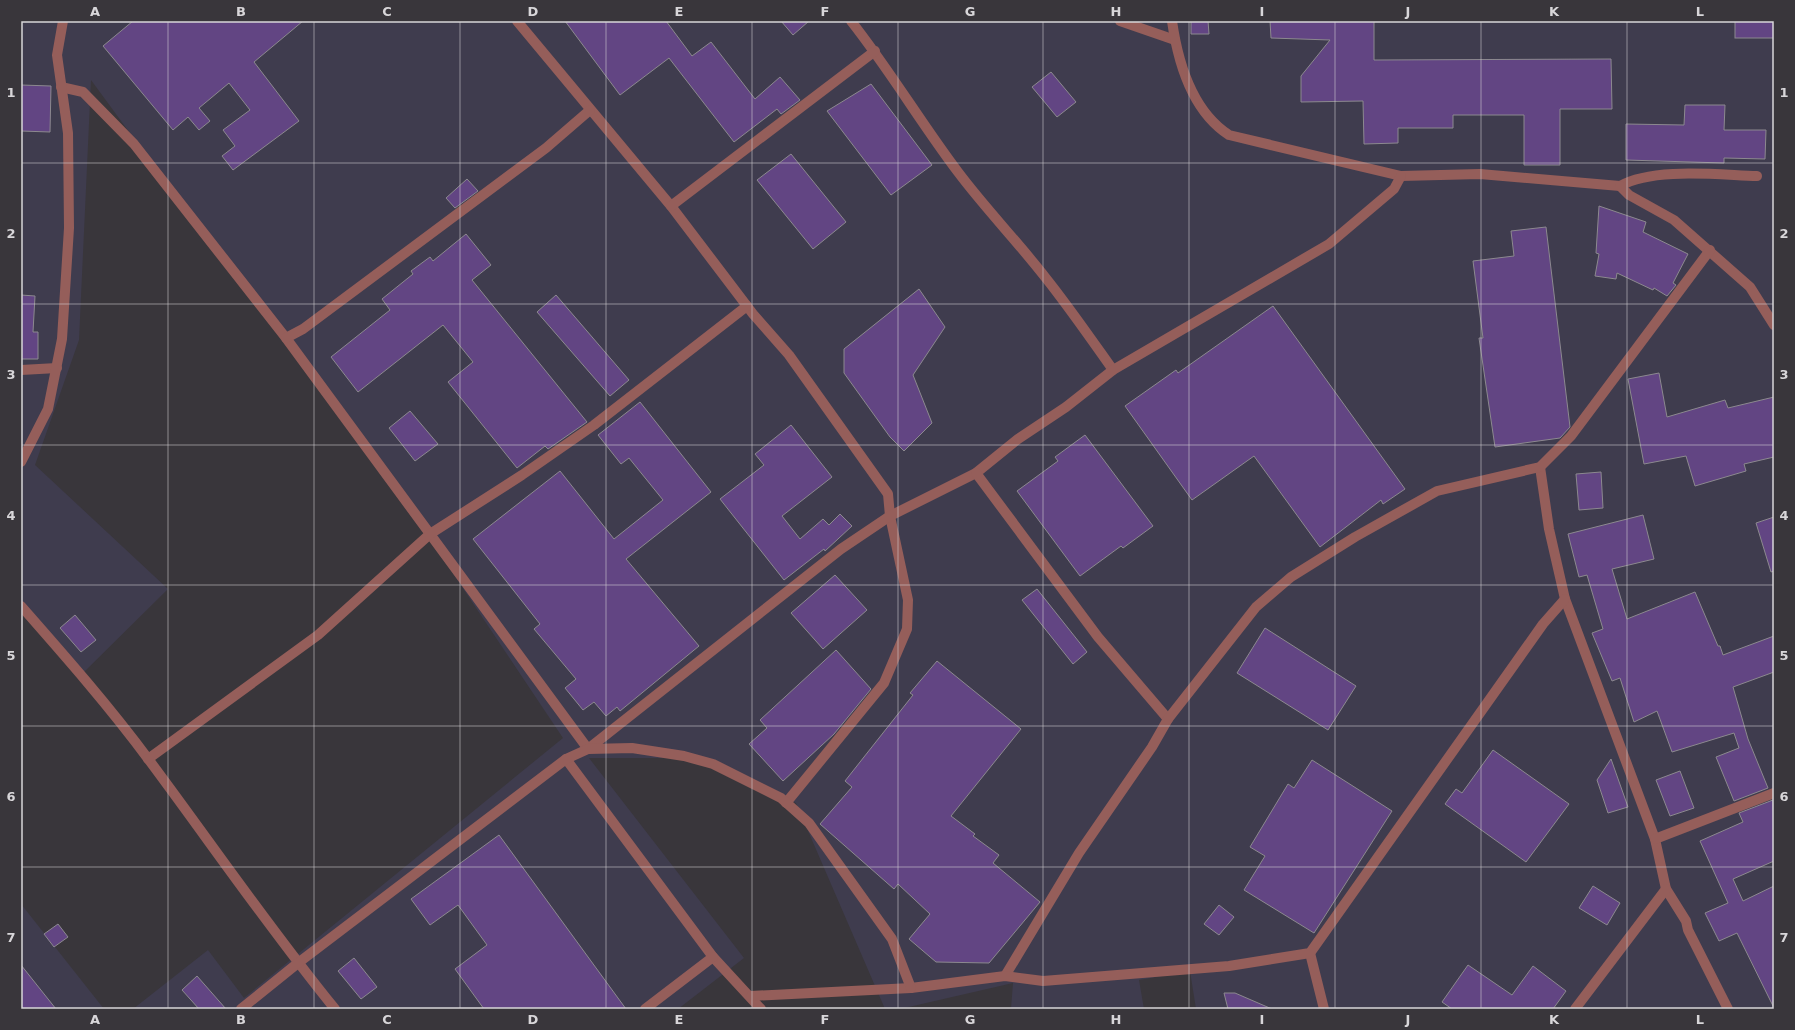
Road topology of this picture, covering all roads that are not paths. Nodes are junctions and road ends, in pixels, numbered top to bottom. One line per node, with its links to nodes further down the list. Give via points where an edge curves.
1 (63, 21): 8 (street, via 57,55)
2 (517, 21): 9 (street)
3 (851, 21): 7 (street)
4 (1120, 21): 6 (street)
5 (1172, 21): 6 (street)
6 (1175, 40): 10 (street, via 1193,97 1215,126 1229,135)
7 (875, 51): 13 (street); 20 (street, via 958,172 1045,277)
8 (61, 87): 17 (street, via 83,92 134,144); 18 (street, via 68,133 69,228 62,339)
9 (590, 110): 13 (street); 17 (street, via 546,148 303,329)
10 (1401, 176): 12 (street, via 1480,174); 20 (street, via 1394,189 1329,244)
11 (1756, 176): 12 (street, via 1672,174 1630,180)
12 (1620, 186): 14 (street, via 1630,195 1674,220)
13 (671, 206): 15 (street)
14 (1710, 250): 16 (street, via 1750,286); 22 (street, via 1571,436)
15 (747, 306): 24 (street, via 788,355 888,494); 25 (street, via 594,425)
16 (1774, 326)
17 (286, 338): 25 (street)
18 (57, 368): 19 (street); 21 (street, via 48,409)
19 (21, 370)
20 (1113, 370): 23 (street)
21 (21, 462)
22 (1540, 467): 26 (street, via 1549,529); 28 (street, via 1437,491 1291,577 1256,607)
23 (976, 473): 24 (street); 28 (street, via 1098,637)
24 (890, 516): 29 (street, via 841,549); 33 (street, via 908,600 907,629 884,683)
25 (430, 534): 29 (street); 30 (street, via 318,635)
26 (1565, 599): 34 (street); 36 (street, via 1543,624)
27 (21, 606): 30 (street, via 75,667)
28 (1168, 719): 39 (street, via 1152,747 1079,853)
29 (588, 749): 31 (street); 33 (street, via 632,748 684,756 713,764 781,798)
30 (148, 759): 38 (street)
31 (566, 759): 37 (street); 38 (street)
32 (1774, 793): 34 (street)
33 (786, 803): 40 (street, via 809,822 892,939)
34 (1655, 839): 35 (street)
35 (1666, 889): 47 (street); 48 (street, via 1686,921 1688,930)
36 (1310, 953): 39 (street, via 1229,966 1043,981); 46 (street)
37 (713, 957): 41 (street); 44 (street)
38 (298, 963): 42 (street); 43 (street)
39 (1005, 976): 40 (street)
40 (911, 988): 41 (street)
41 (751, 996): 45 (street)
42 (241, 1009)
43 (335, 1009)
44 (645, 1009)
45 (761, 1009)
46 (1324, 1009)
47 (1575, 1009)
48 (1728, 1009)

